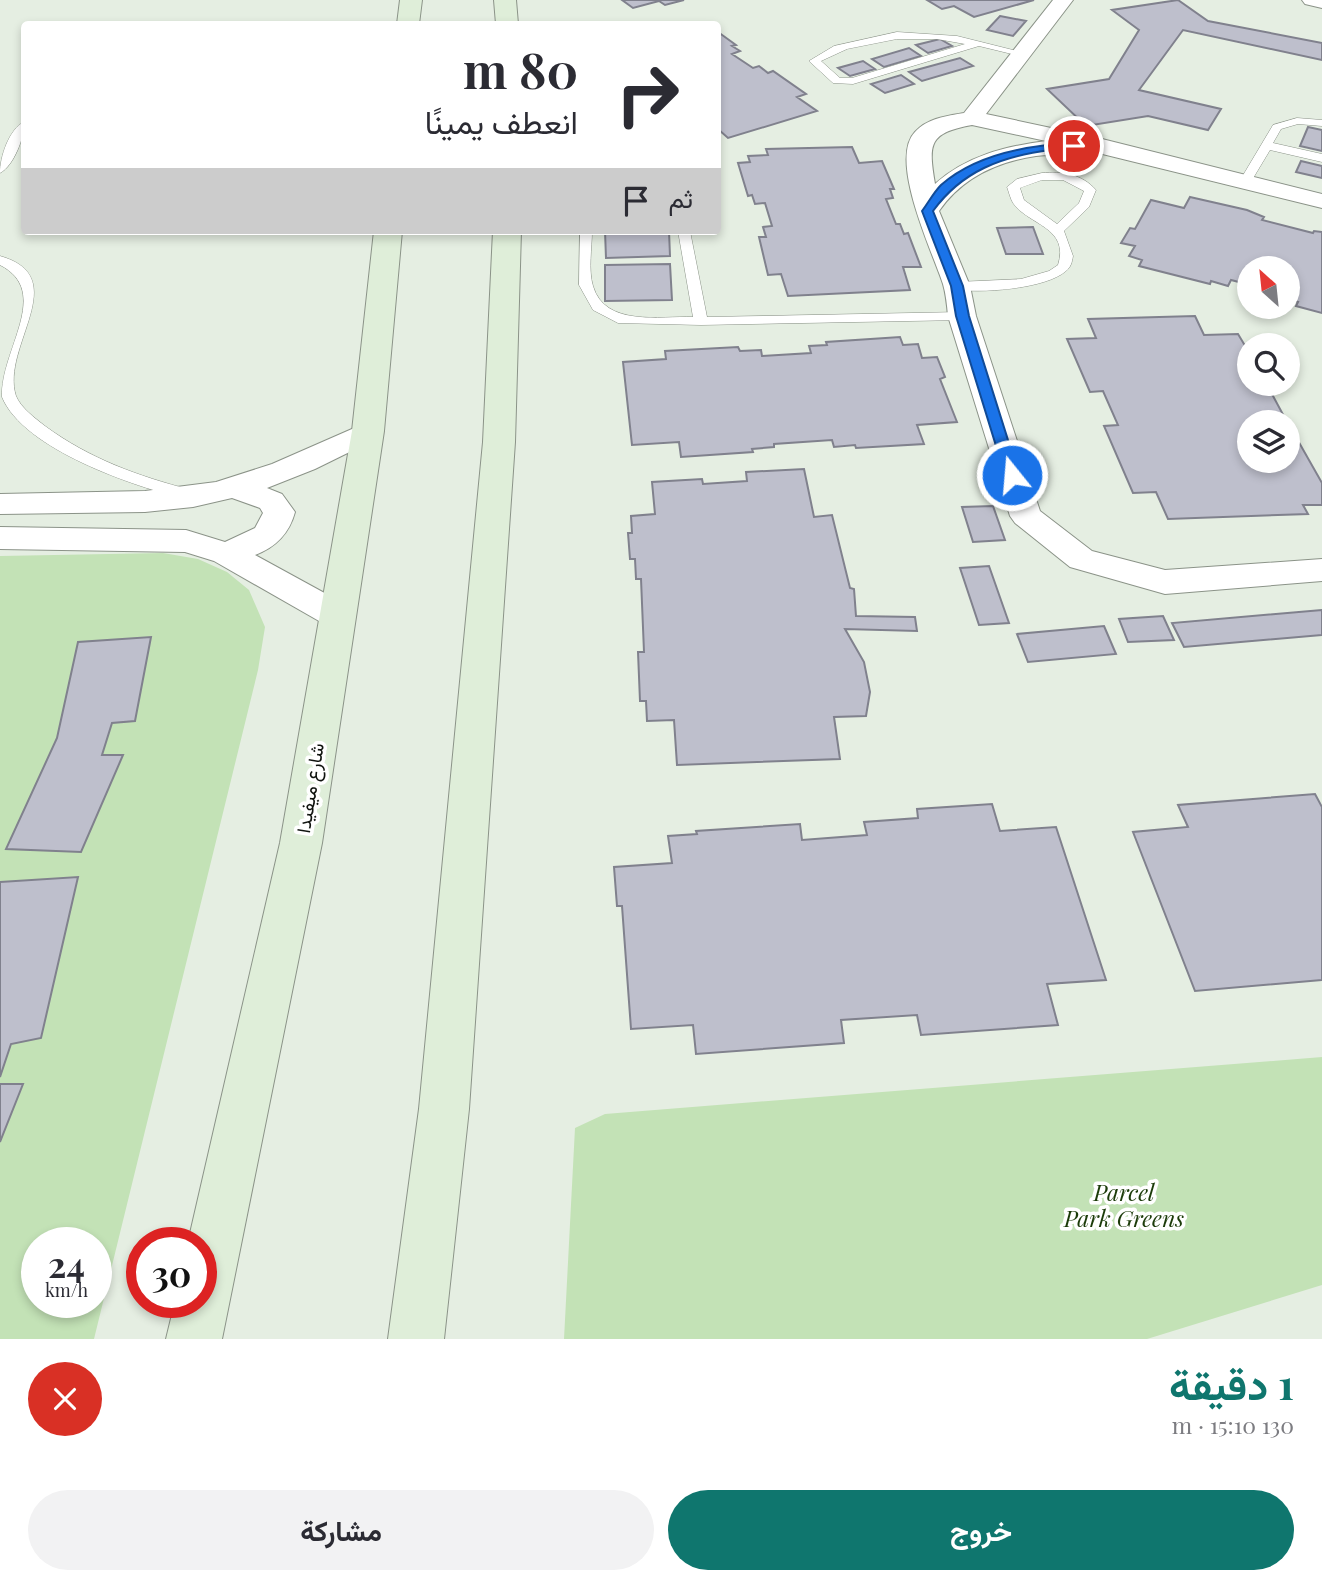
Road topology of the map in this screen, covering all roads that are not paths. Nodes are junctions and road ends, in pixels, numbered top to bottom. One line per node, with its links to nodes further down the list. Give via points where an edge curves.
1 (411, 0): 6 (street)
2 (505, 0): 7 (street)
3 (1063, 0): 9 (street)
4 (1312, 0): 5 (street)
5 (1322, 2)
6 (408, 21)
7 (507, 21)
8 (979, 43): 8 (lane, via 910,33 864,40 825,52 814,61 837,81 853,81); 9 (lane)
9 (1020, 53): 10 (street)
10 (972, 118): 13 (street); 19 (street, via 941,124 923,136 918,153)
11 (1322, 123): 14 (lane, via 1297,121 1277,127)
12 (21, 130): 16 (lane)
13 (1098, 145): 17 (street); 19 (street, via 1051,147 984,164 944,188)
14 (1265, 145): 15 (lane); 17 (lane)
15 (1322, 158)
16 (0, 169)
17 (1245, 182): 18 (street)
18 (1322, 201)
19 (927, 211): 26 (street)
20 (1058, 230): 20 (lane, via 1085,204 1090,190 1081,180 1047,175 1022,180 1013,187 1019,202); 26 (lane, via 1067,256 1065,267 1048,278)
21 (388, 235): 29 (street, شارع ميفيدا)
22 (507, 235): 38 (street, via 495,497 444,1108)
23 (586, 235): 28 (lane, via 586,285 598,307 618,318)
24 (685, 235): 28 (lane)
25 (0, 260): 31 (lane, via 20,273 28,286 29,301 5,369 7,394 22,415 69,451 98,465)
26 (957, 286): 27 (street)
27 (962, 316): 28 (lane); 35 (street, via 1026,516 1081,559 1165,582)
28 (701, 321)
29 (368, 431): 30 (street, via 328,453); 36 (street, شارع ميفيدا)
30 (234, 488): 31 (street); 34 (street, via 271,501 279,512 277,526 265,539)
31 (196, 496): 32 (street)
32 (0, 504)
33 (0, 538): 34 (street, via 186,541)
34 (225, 553): 36 (street)
35 (1322, 570)
36 (338, 617): 37 (street, شارع ميفيدا, via 301,843)
37 (194, 1339)
38 (416, 1339)

